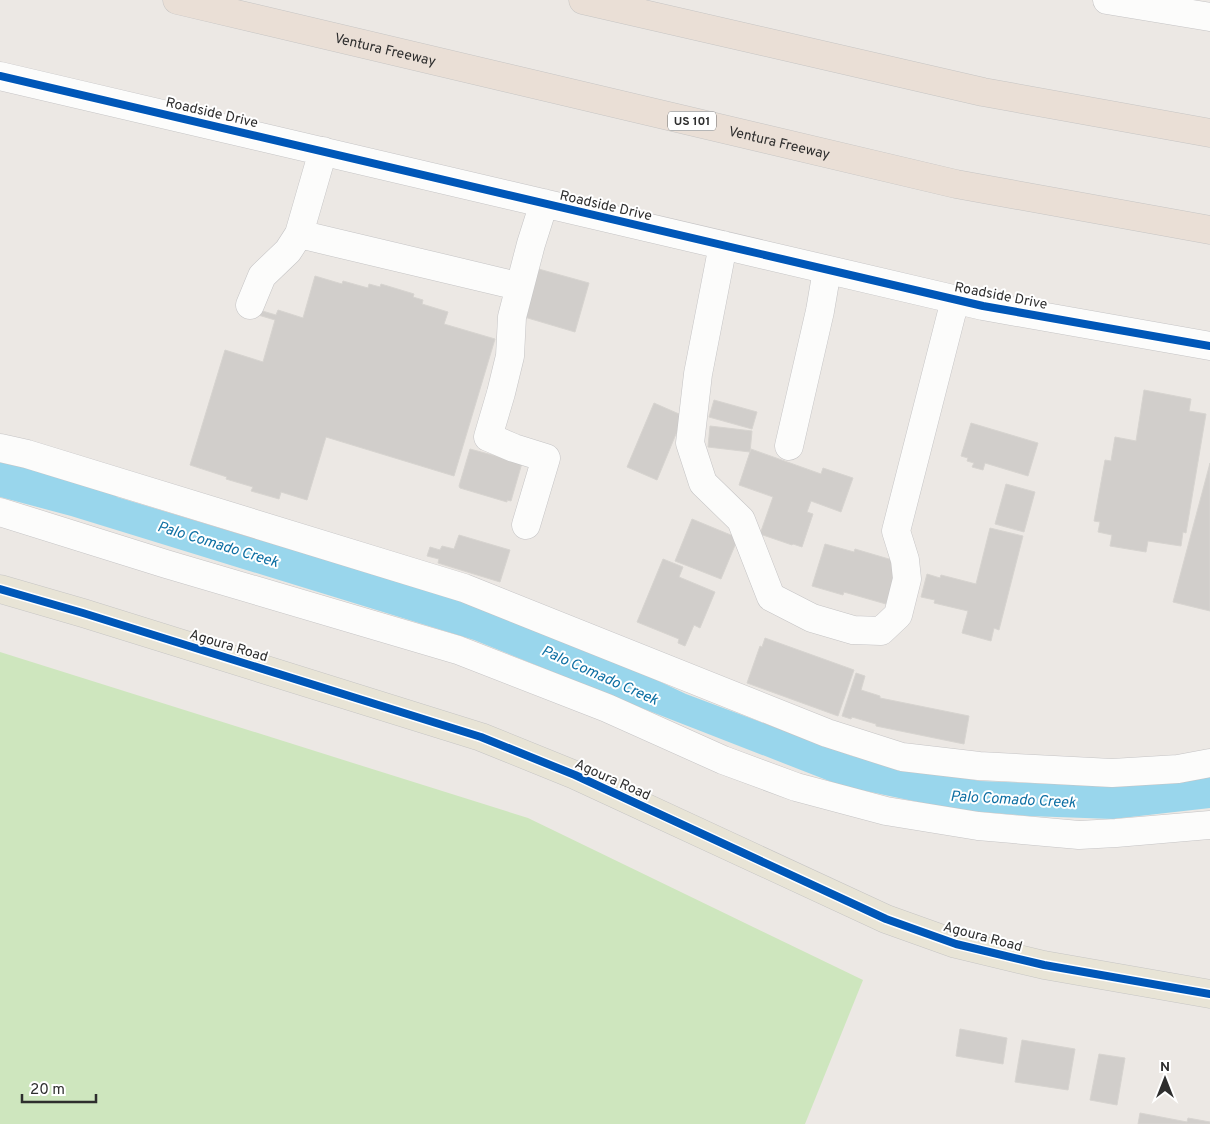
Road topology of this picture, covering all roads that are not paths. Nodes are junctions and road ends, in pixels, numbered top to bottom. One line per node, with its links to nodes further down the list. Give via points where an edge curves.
1 (177, 0): 9 (highway, Ventura Freeway / US 101, via 956,184)
2 (583, 0): 6 (highway, via 982,92)
3 (1107, 0): 4 (street)
4 (1210, 17)
5 (0, 76): 7 (street, Roadside Drive)
6 (1210, 133)
7 (322, 151): 8 (street, Roadside Drive); 10 (street)
8 (544, 203): 11 (street, Roadside Drive); 20 (street, via 512,317 510,356 488,436 546,458)
9 (1210, 230)
10 (299, 234): 13 (street); 15 (street, via 288,251 262,276)
11 (723, 245): 12 (street, Roadside Drive); 14 (street, via 698,374 690,444 704,483 742,520 771,597 812,618 852,630 881,631 898,615 907,579 896,531)
12 (827, 270): 14 (street, Roadside Drive); 17 (street)
13 (505, 283)
14 (955, 300): 16 (street, Roadside Drive)
15 (250, 305)
16 (1210, 346)
17 (789, 446)
18 (0, 448): 22 (street, via 464,588 827,733 902,757 980,766 1112,773 1178,769)
19 (0, 512): 23 (street, via 458,650 607,708 723,760 796,787 886,811 978,826 1079,835)
20 (526, 525)
21 (0, 589): 24 (main road, Agoura Road, via 83,612 481,738 576,775 886,919 956,944 1044,965)
22 (1210, 763)
23 (1210, 825)
24 (1210, 994)

